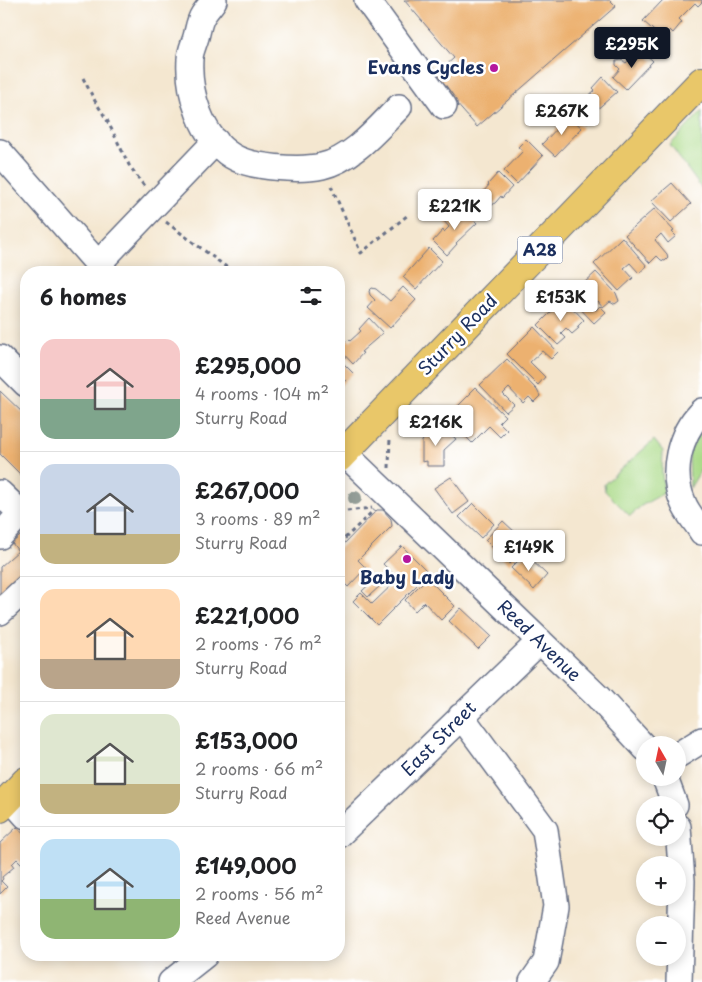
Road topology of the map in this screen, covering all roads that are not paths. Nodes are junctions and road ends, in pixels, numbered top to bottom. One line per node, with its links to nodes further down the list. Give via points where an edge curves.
1 (214, 0): 6 (street, via 202,16 190,57 192,92 201,120)
2 (366, 0): 4 (street)
3 (702, 81): 13 (highway, Sturry Road / A28)
4 (444, 106)
5 (399, 107): 6 (street, via 366,141 322,166 292,169 257,164 232,156)
6 (216, 141): 9 (street, via 153,207)
7 (0, 152): 8 (street)
8 (100, 266)
9 (104, 266)
10 (0, 358): 11 (street)
11 (20, 378)
12 (702, 411): 18 (street, via 687,432 678,453 677,477 683,502)
13 (345, 452)
14 (345, 461): 20 (street, Reed Avenue, via 379,505)
15 (0, 493): 16 (street)
16 (20, 512)
17 (20, 514): 19 (street)
18 (702, 532)
19 (0, 536)
20 (540, 641): 21 (street, East Street); 22 (street, Reed Avenue)
21 (461, 716): 25 (street, East Street); 29 (street, via 545,830 556,906 546,962)
22 (636, 738)
23 (702, 740): 24 (street)
24 (686, 750)
25 (345, 830)
26 (679, 846): 30 (street, via 682,881)
27 (197, 961): 28 (street)
28 (171, 982)
29 (532, 982)
30 (679, 982)

